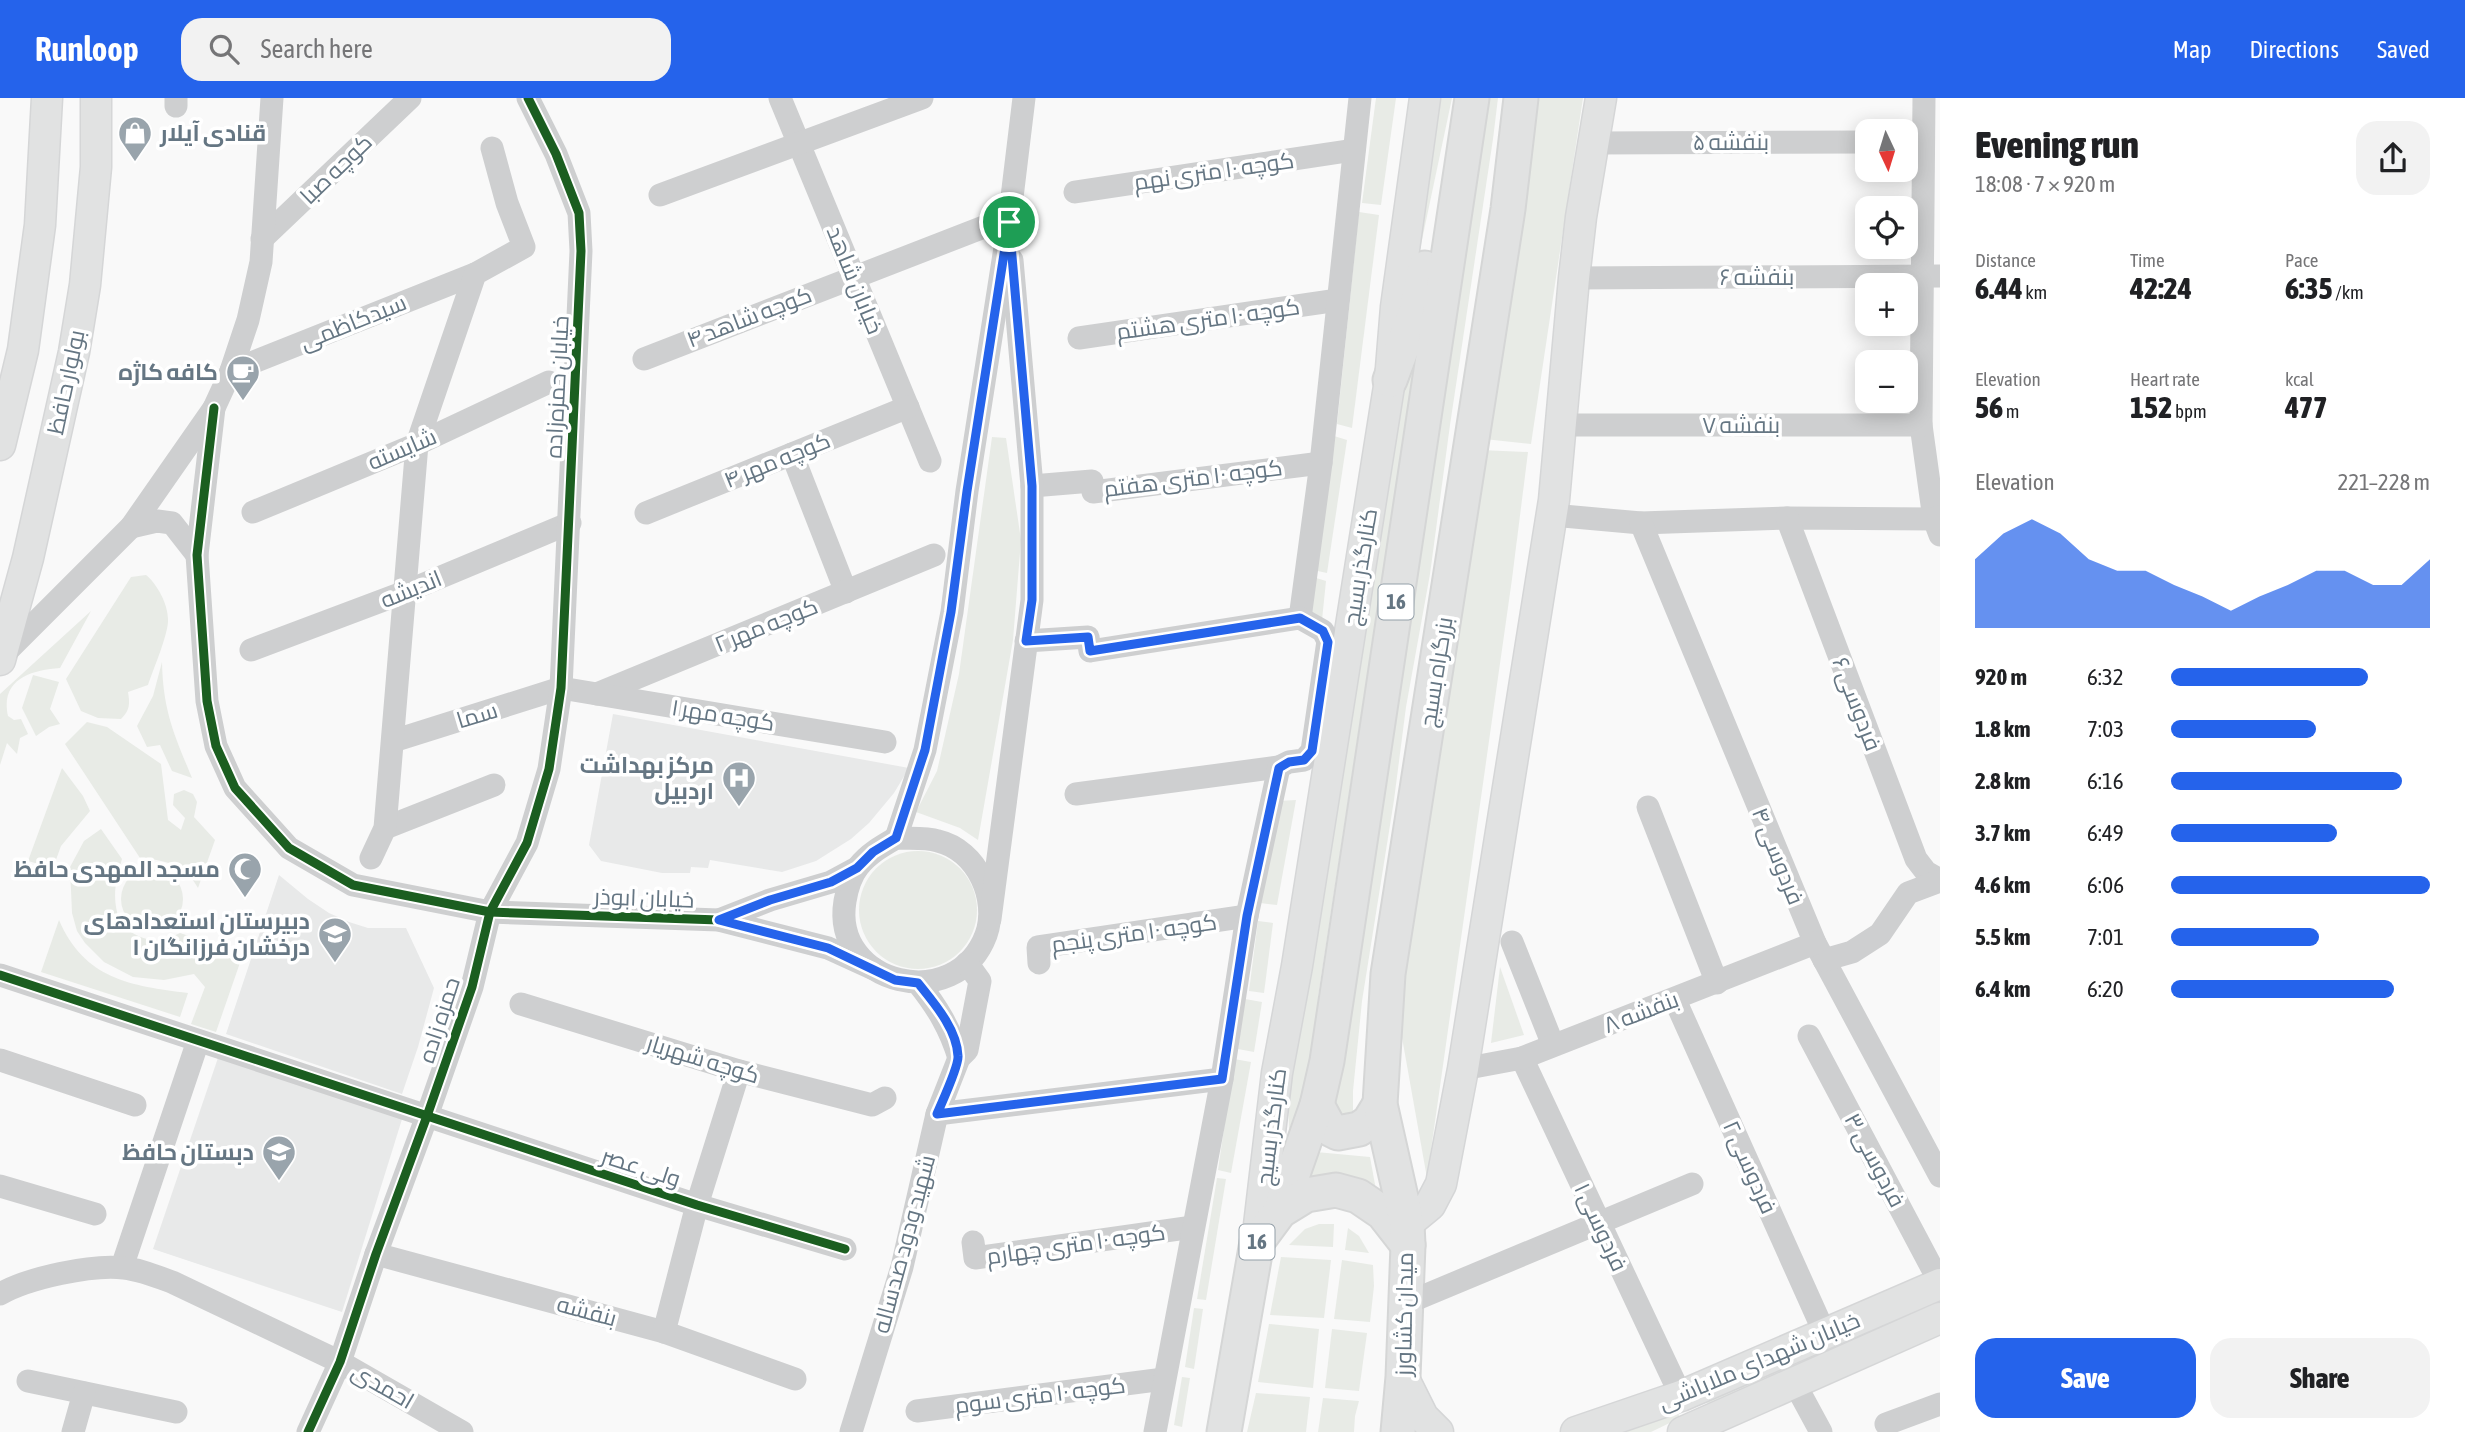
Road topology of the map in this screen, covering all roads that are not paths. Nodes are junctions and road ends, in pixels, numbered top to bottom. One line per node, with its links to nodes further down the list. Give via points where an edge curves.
1 (47, 98): 41 (main road, via 40,225 23,350)
2 (96, 98): 61 (main road, بولوار حافظ, via 96,167 74,352)
3 (272, 98): 25 (street)
4 (410, 98): 25 (street, کوچه صبا)
5 (528, 98): 50 (street, خیابان حمزه‌زاده, via 579,214 581,287)
6 (780, 98): 19 (street, خیابان شاهد)
7 (922, 98): 19 (street)
8 (1024, 98): 24 (street)
9 (1360, 98): 21 (street)
10 (1425, 98): 34 (main road, کنارگذر بسیج)
11 (1461, 98): 34 (highway, via 1416,310)
12 (1472, 98): 101 (highway, 16)
13 (1521, 98): 99 (highway, بزرگراه بسیج / 16, via 1508,209 1388,974)
14 (1601, 98): 18 (main road)
15 (1924, 98): 16 (street)
16 (1923, 141): 28 (street)
17 (1855, 142): 18 (street, بنفشه ۵)
18 (1595, 143): 29 (main road)
19 (799, 145): 23 (street); 27 (street, خیابان شاهد)
20 (492, 148): 26 (street, سیدکاظمی, via 524,247)
21 (1354, 150): 22 (street, کوچه ۱۰ متری نهم); 30 (street)
22 (1074, 192)
23 (660, 195)
24 (999, 224): 27 (street, کوچه شاهد ۴); 45 (street); 71 (street, via 949,624 925,750)
25 (262, 239): 33 (street, via 248,320)
26 (475, 274): 33 (street, سیدکاظمی); 40 (street)
27 (854, 276): 32 (street, کوچه شاهد ۴); 36 (street, خیابان شاهد)
28 (1931, 276): 29 (street, بنفشه ۶); 39 (street)
29 (1574, 278): 38 (main road)
30 (1338, 300): 31 (street, کوچه ۱۰ متری هشتم); 44 (street)
31 (1079, 338)
32 (644, 359)
33 (231, 371): 37 (street)
34 (1390, 380): 114 (main road, کنارگذر بسیج, via 1277,1073)
35 (549, 382): 40 (street, شایسته)
36 (908, 407): 42 (street, کوچه مهر ۴); 43 (street, خیابان شاهد)
37 (214, 408): 53 (street); 54 (street, خیابان ابوذر)
38 (1561, 425): 39 (street, بنفشه ۷); 48 (main road)
39 (1922, 425): 52 (street)
40 (417, 444): 46 (street, شایسته); 56 (street)
41 (0, 445)
42 (792, 454): 47 (street, کوچه مهر ۴); 57 (street)
43 (930, 461)
44 (1321, 463): 45 (street, کوچه ۱۰ متری هفتم, via 1093,492 1092,481); 58 (street)
45 (1032, 486): 59 (street, via 1032,600)
46 (253, 512)
47 (646, 513)
48 (1552, 516): 51 (street); 95 (main road)
49 (1787, 518): 51 (street); 52 (street); 74 (street, فردوسی ۶, via 1916,859)
50 (570, 523): 56 (street, اندیشه); 62 (street, خیابان حمزه‌زاده)
51 (1641, 523): 80 (street, فردوسی ۴)
52 (1938, 523)
53 (131, 527): 54 (street, via 172,523); 61 (street)
54 (197, 555): 75 (street, خیابان ابوذر, via 206,701 216,746 235,788 289,848 353,885)
55 (934, 555): 57 (street, کوچه مهر ۲)
56 (405, 592): 60 (street, اندیشه); 64 (street)
57 (846, 592): 63 (street, کوچه مهر ۲)
58 (1300, 618): 59 (street, via 1090,651 1088,637); 66 (street, via 1323,631 1328,642 1312,751 1304,760)
59 (1026, 641): 77 (street)
60 (251, 650)
61 (1, 657)
62 (561, 688): 63 (street, کوچه مهر ۱); 64 (street, سما); 75 (street, حمزه زاده, via 549,769 527,843)
63 (597, 695): 65 (street, کوچه مهر ۱)
64 (393, 741): 70 (street)
65 (885, 742)
66 (1279, 768): 68 (street); 76 (street)
67 (494, 785): 70 (street)
68 (1076, 794)
69 (1648, 807): 86 (street)
70 (385, 828): 72 (street)
71 (896, 838): 73 (street); 77 (street, via 939,841 961,852 978,871 988,894)
72 (371, 858)
73 (857, 868): 78 (street, via 831,882); 83 (street, via 847,888 847,932 857,953)
74 (1940, 880): 80 (street, بنفشه ۸, via 1908,893 1880,934 1852,952)
75 (489, 912): 78 (street, خیابان ابوذر); 103 (street, حمزه زاده, via 472,987)
76 (1247, 916): 82 (street, کوچه ۱۰ متری پنجم, via 1038,947); 97 (street)
77 (990, 919): 81 (street, via 980,948)
78 (719, 920): 83 (street, خیابان ابوذر, via 828,948)
79 (1512, 942): 91 (street)
80 (1819, 952): 86 (street, بنفشه ۸); 104 (street, فردوسی ۴)
81 (967, 963): 85 (street, via 940,979); 92 (street, شهید ودود صدساله, via 980,981 967,1050)
82 (1039, 963)
83 (874, 969): 85 (street, via 895,980)
84 (0, 975): 90 (street, ولی عصر)
85 (918, 983): 92 (street, via 943,1017)
86 (1717, 983): 87 (street, بنفشه ۸)
87 (1675, 1000): 91 (street, بنفشه ۸); 123 (street, فردوسی ۲)
88 (521, 1004): 96 (street, کوچه شهریار)
89 (1809, 1037): 118 (street, فردوسی ۳)
90 (198, 1041): 103 (street, ولی عصر); 117 (street)
91 (1553, 1045): 93 (street, بنفشه ۸)
92 (959, 1058): 102 (street, شهید ودود صدساله)
93 (1522, 1058): 95 (street, بنفشه ۸); 110 (street, فردوسی ۱)
94 (0, 1060): 100 (street)
95 (1463, 1069): 112 (main road, via 1441,1184)
96 (739, 1071): 98 (street, کوچه شهریار, via 872,1105); 107 (street)
97 (1222, 1079): 102 (street); 111 (street)
98 (885, 1098)
99 (1380, 1104): 101 (highway, via 1359,1129 1338,1133 1330,1129); 112 (highway, بزرگراه بسیج / 16)
100 (135, 1105)
101 (1317, 1105): 108 (highway, 16)
102 (937, 1114): 140 (street, شهید ودود صدساله, via 902,1267)
103 (427, 1116): 107 (street, ولی عصر); 116 (street, حمزه زاده)
104 (1940, 1176)
105 (1692, 1184): 110 (street)
106 (0, 1186): 109 (street)
107 (697, 1205): 115 (street, ولی عصر); 122 (street)
108 (1280, 1211): 112 (highway, میدان کشاورز / 16, via 1307,1195 1336,1190 1358,1196); 114 (highway, میدان کشاورز / 16)
109 (95, 1214)
110 (1600, 1223): 120 (street); 131 (street, فردوسی ۱)
111 (1193, 1227): 113 (street, کوچه ۱۰ متری چهارم, via 975,1258); 127 (street)
112 (1407, 1235): 120 (highway, میدان کشاورز / 16)
113 (973, 1241)
114 (1257, 1242): 142 (highway, میدان کشاورز / 16)
115 (845, 1250)
116 (376, 1254): 122 (street, بنفشه); 124 (street, حمزه زاده)
117 (122, 1267): 119 (street, via 40,1278); 124 (street, احمدی, via 172,1282)
118 (1940, 1283): 123 (main road, خیابان شهدای ملاباشی)
119 (0, 1294)
120 (1407, 1303): 125 (highway, میدان کشاورز / 16)
121 (1940, 1318): 129 (main road, خیابان شهدای ملاباشی)
122 (664, 1332): 126 (street, بنفشه)
123 (1825, 1334): 131 (main road, خیابان شهدای ملاباشی)
124 (340, 1362): 138 (street, حمزه زاده); 139 (street, احمدی)
125 (1403, 1377): 143 (highway, میدان کشاورز / 16); 144 (main road, via 1423,1417)
126 (795, 1379)
127 (1164, 1379): 133 (street, کوچه ۱۰ متری سوم); 141 (street)
128 (28, 1381): 130 (street)
129 (1795, 1384): 136 (main road, خیابان شهدای ملاباشی); 146 (street)
130 (84, 1393): 134 (street); 137 (street)
131 (1681, 1395): 136 (main road, via 1699,1405); 145 (main road, خیابان شهدای ملاباشی)
132 (1940, 1405): 135 (street)
133 (917, 1411)
134 (176, 1412)
135 (1886, 1423)
136 (1702, 1428)
137 (73, 1432)
138 (308, 1432)
139 (462, 1432)
140 (852, 1432)
141 (1155, 1432)
142 (1224, 1432)
143 (1398, 1432)
144 (1438, 1432)
145 (1576, 1432)
146 (1821, 1432)

